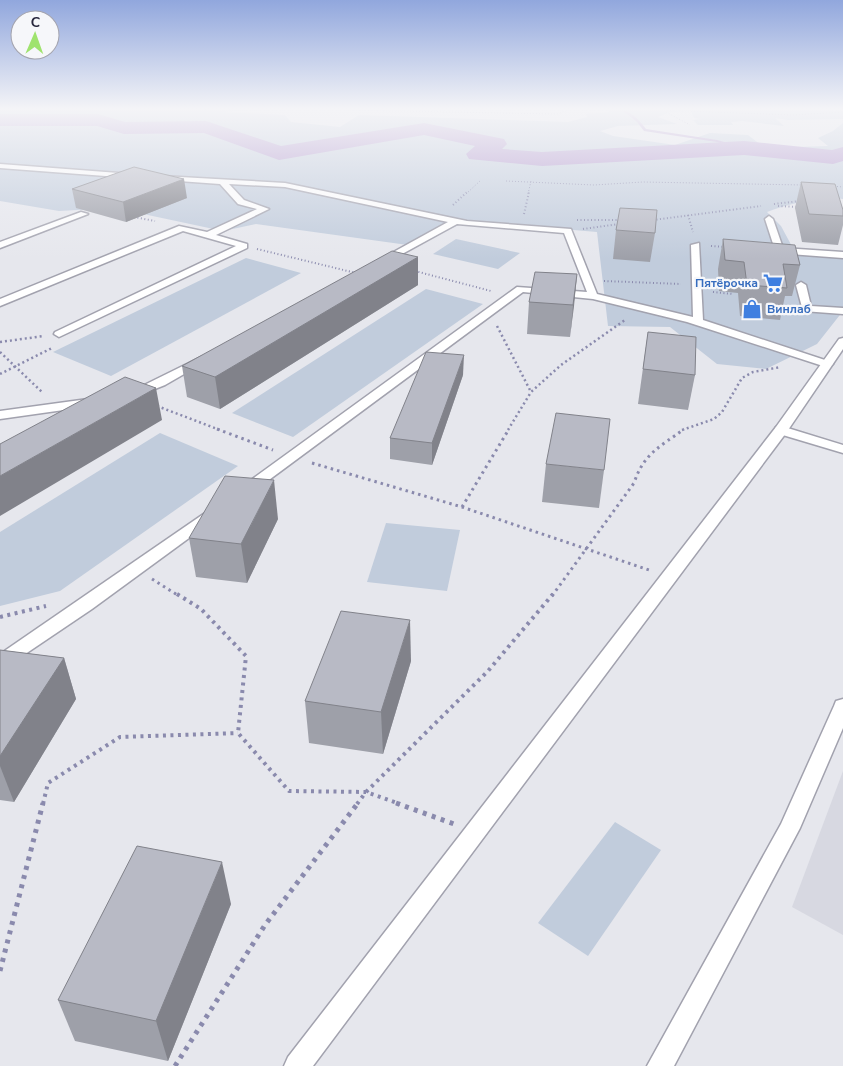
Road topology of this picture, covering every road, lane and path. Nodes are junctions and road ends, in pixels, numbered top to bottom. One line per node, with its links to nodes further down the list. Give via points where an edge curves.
1 (1, 166): 2 (street)
2 (86, 172): 3 (street); 9 (street)
3 (145, 177)
4 (155, 178): 8 (street)
5 (481, 180): 16 (path)
6 (506, 181): 7 (path)
7 (531, 181): 10 (path, via 594,185 643,182); 20 (path)
8 (224, 183): 22 (street, via 285,185); 26 (street, via 240,202 264,209)
9 (83, 185)
10 (805, 185)
11 (831, 186): 12 (path)
12 (843, 187)
13 (805, 200): 14 (path)
14 (767, 205): 15 (path); 21 (path)
15 (805, 207)
16 (447, 211)
17 (84, 214): 27 (street)
18 (129, 216): 24 (path)
19 (770, 219): 31 (street, via 779,251)
20 (522, 220)
21 (644, 221)
22 (455, 222): 25 (street); 32 (street)
23 (625, 224): 25 (path)
24 (182, 228): 26 (street); 39 (street)
25 (568, 231): 34 (street)
26 (208, 235): 29 (street)
27 (0, 245)
28 (696, 245): 30 (path); 35 (street)
29 (244, 246): 33 (path); 44 (street)
30 (733, 248)
31 (843, 255)
32 (381, 262): 33 (street); 37 (path)
33 (359, 274)
34 (586, 280): 35 (path); 38 (street)
35 (697, 284): 43 (street)
36 (801, 285): 41 (street, via 807,308)
37 (510, 296): 38 (street, via 520,289); 42 (street)
38 (592, 296): 40 (street)
39 (0, 304)
40 (642, 308): 43 (street); 53 (path, via 561,365)
41 (843, 311)
42 (490, 312): 53 (path); 60 (street)
43 (698, 322): 49 (street)
44 (59, 334): 46 (path); 51 (path, via 72,337)
45 (843, 341): 50 (street)
46 (0, 342)
47 (0, 352): 51 (path)
48 (213, 354): 54 (street, via 161,382)
49 (810, 358): 50 (street); 62 (path, via 753,372 742,378 722,412 714,419 685,428 654,451 640,465 634,483)
50 (827, 364): 58 (street)
51 (15, 366): 52 (path); 56 (path)
52 (0, 374)
53 (531, 392): 61 (path)
54 (123, 396): 60 (path)
55 (99, 401): 56 (street)
56 (60, 408): 57 (street)
57 (0, 416)
58 (780, 430): 59 (street); 64 (street)
59 (843, 448)
60 (292, 457): 61 (path); 63 (street)
61 (462, 506): 62 (path)
62 (586, 549): 64 (path); 68 (path, via 553,595 488,671)
63 (137, 569): 65 (street); 67 (path, via 201,609 246,656)
64 (669, 577): 69 (street)
65 (0, 663)
66 (843, 706): 73 (street, via 790,828)
67 (238, 732): 68 (path, via 289,791); 70 (path, via 120,737 48,783)
68 (366, 792): 69 (path); 71 (path, via 265,925)
69 (475, 832): 72 (street)
70 (0, 972)
71 (175, 1066)
72 (297, 1066)
73 (660, 1066)

